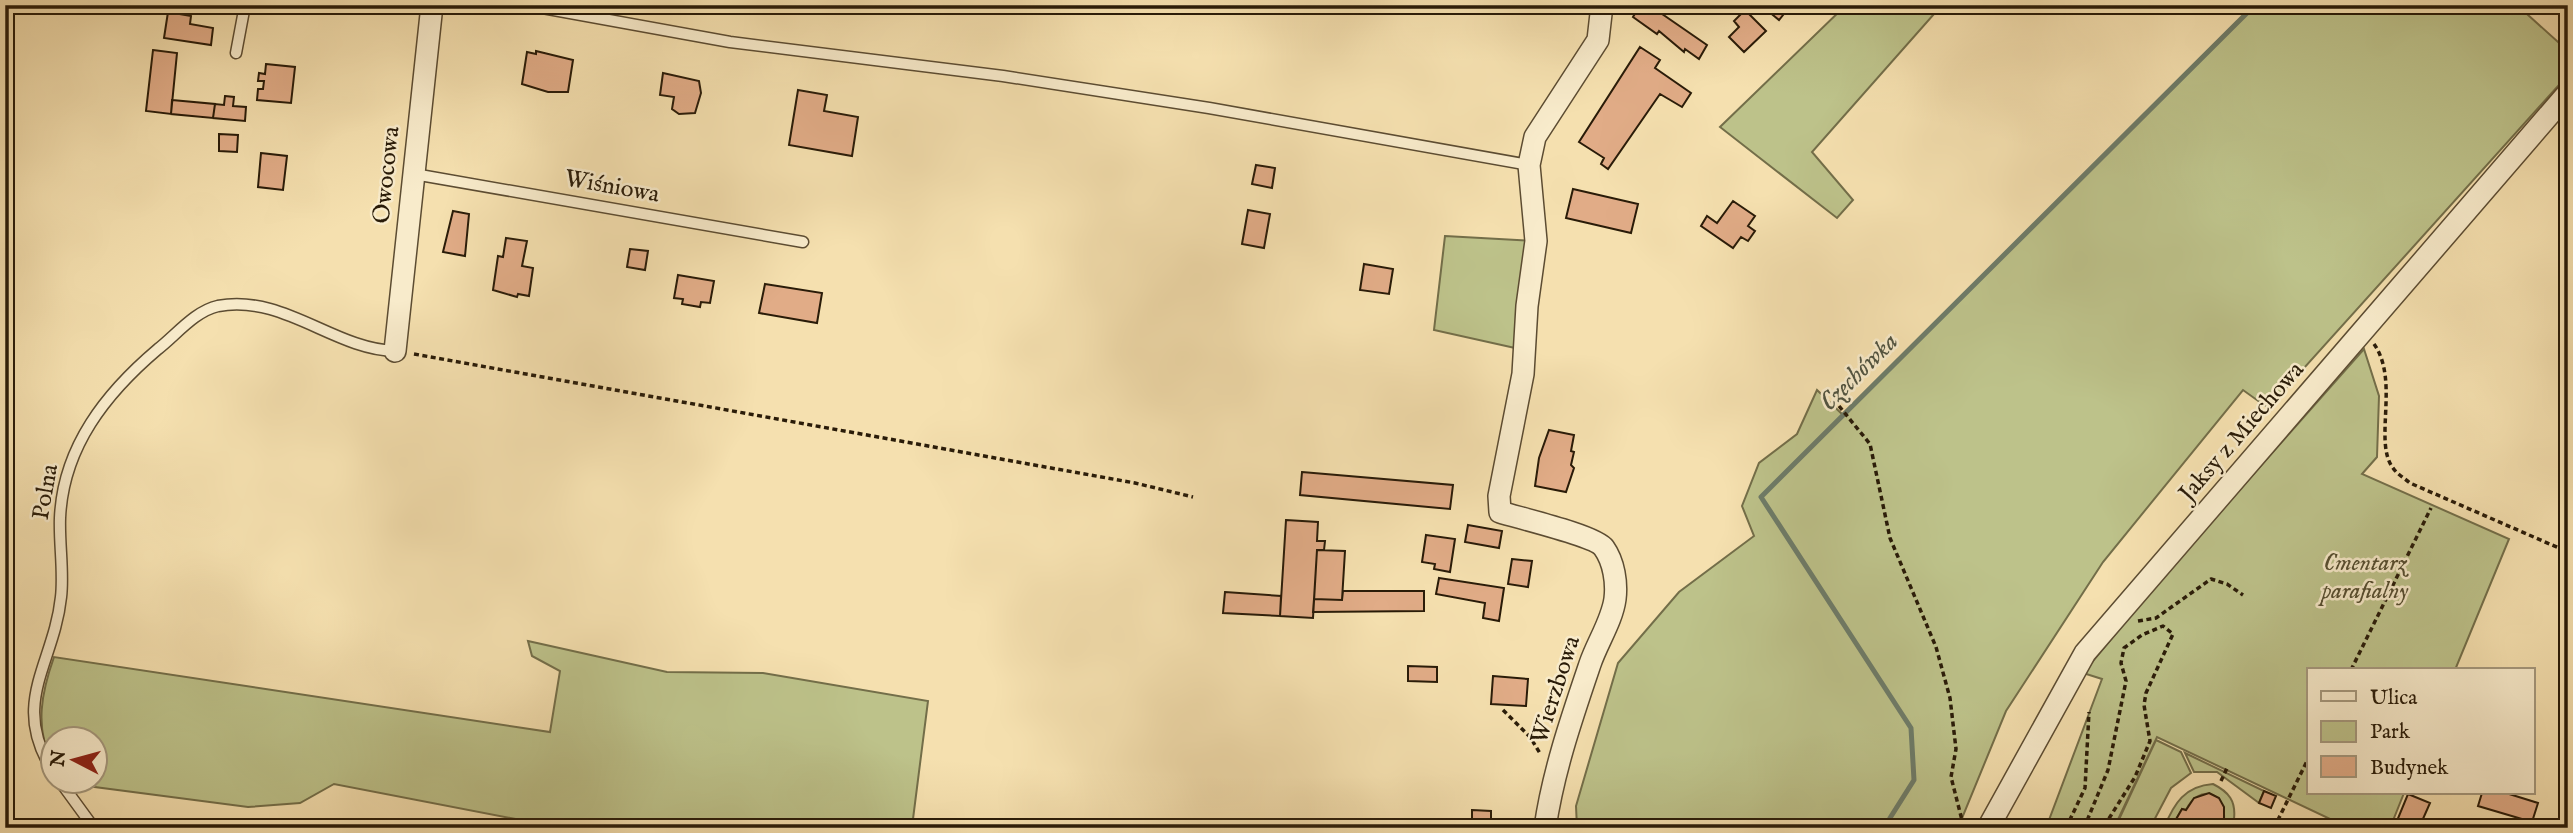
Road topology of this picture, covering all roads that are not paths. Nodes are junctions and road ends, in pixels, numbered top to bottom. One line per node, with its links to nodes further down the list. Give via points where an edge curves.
1 (245, 5): 5 (lane)
2 (432, 5): 8 (street, Owocowa)
3 (526, 5): 7 (lane, via 730,42 1003,76 1195,106)
4 (1602, 5): 7 (street, via 1598,40 1535,137)
5 (236, 53)
6 (2568, 93): 15 (street, Jaksy z Miechowa, via 2085,653)
7 (1530, 165): 14 (street, Wierzbowa, via 1536,241 1523,374 1499,496 1500,512 1589,537 1604,547 1614,569 1615,600 1550,790)
8 (414, 174): 9 (lane, Wiśniowa); 10 (street, Owocowa)
9 (803, 242)
10 (395, 351): 11 (lane, Polna, via 374,350 286,312 249,304 215,306 131,372 96,412 63,486 61,595 34,695)
11 (38, 738)
12 (69, 794): 13 (lane)
13 (93, 828)
14 (1545, 828)
15 (1988, 828)

